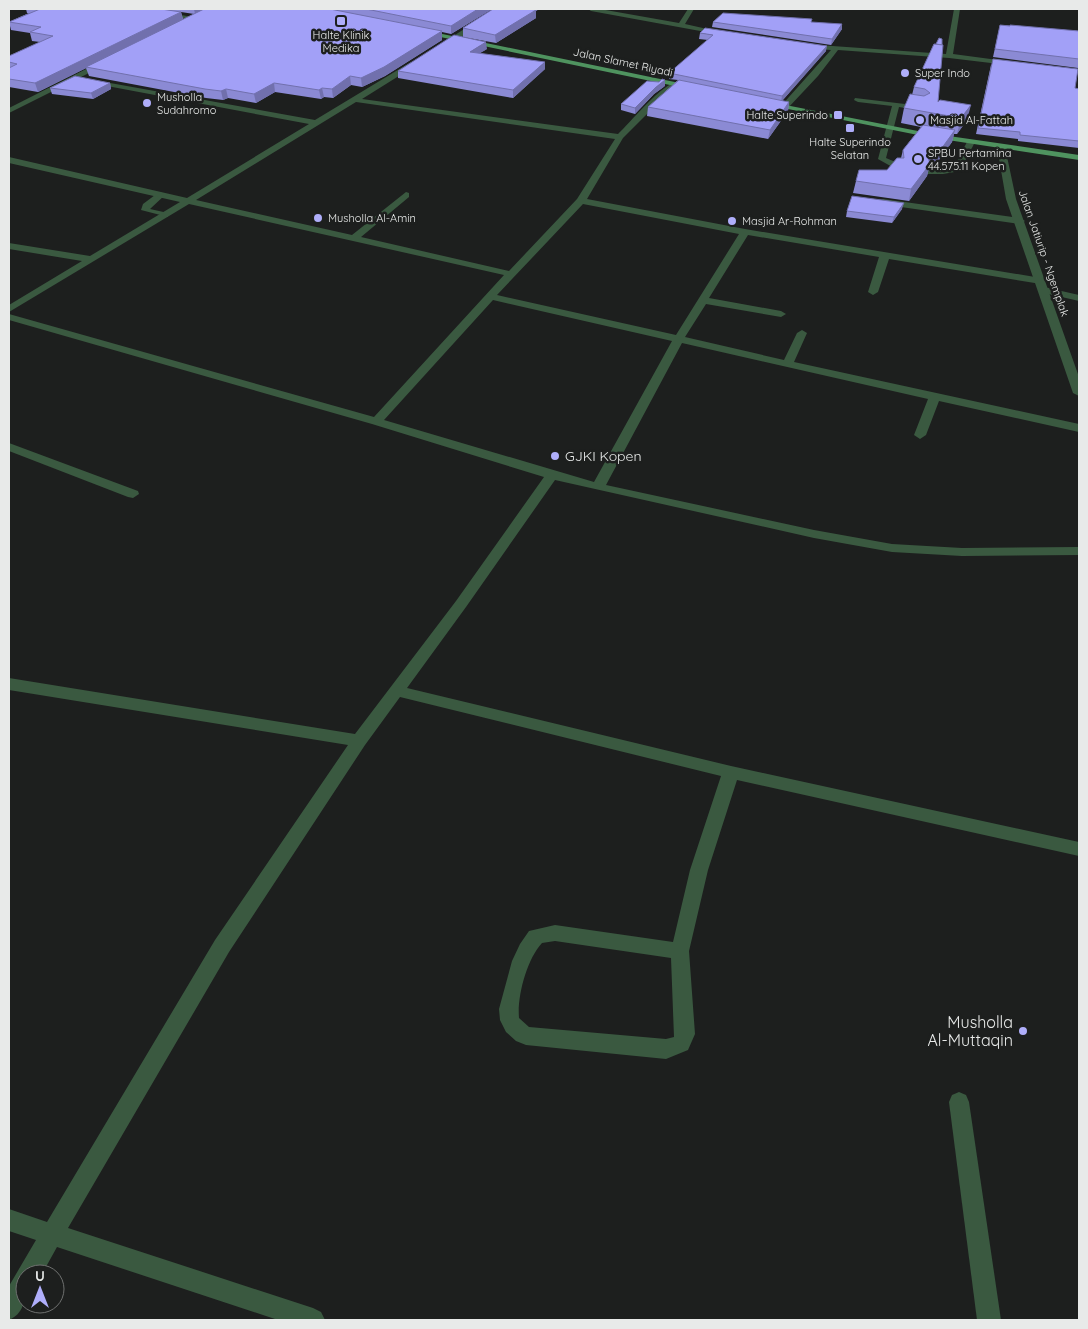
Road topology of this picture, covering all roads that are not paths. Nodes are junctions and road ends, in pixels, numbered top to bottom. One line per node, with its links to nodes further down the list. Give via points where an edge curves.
1 (137, 9): 6 (street, via 198,16)
2 (499, 9): 10 (street)
3 (591, 9): 7 (street)
4 (691, 9): 7 (street)
5 (958, 9): 13 (street)
6 (179, 26)
7 (681, 26): 9 (street)
8 (418, 31): 10 (main road, Jalan Slamet Riyadi)
9 (731, 35)
10 (455, 38): 17 (main road, Jalan Slamet Riyadi); 19 (street)
11 (798, 44): 12 (street)
12 (836, 49): 13 (street); 23 (street)
13 (949, 56): 15 (street)
14 (107, 62): 16 (street)
15 (1025, 65)
16 (75, 78): 25 (street); 26 (street)
17 (675, 84): 18 (main road, Jalan Slamet Riyadi); 28 (street)
18 (702, 90)
19 (356, 100): 26 (street); 28 (street)
20 (858, 100): 22 (lane)
21 (757, 101): 23 (main road)
22 (896, 105): 24 (lane); 27 (lane)
23 (784, 107): 27 (main road)
24 (913, 107)
25 (9, 110)
26 (316, 123): 37 (street)
27 (892, 128): 29 (main road); 33 (lane, via 882,159)
28 (620, 138): 39 (street)
29 (971, 142): 30 (main road); 34 (lane, via 957,169)
30 (1001, 147): 31 (main road); 41 (street, Jalan Jatiurip - Ngemplak, via 1011,199)
31 (1079, 158)
32 (9, 160): 35 (street)
33 (897, 166)
34 (930, 172)
35 (162, 194): 37 (street); 40 (lane, via 145,210)
36 (406, 195): 43 (street)
37 (190, 200): 40 (street); 43 (street)
38 (873, 201): 41 (street)
39 (581, 202): 42 (street); 47 (street)
40 (166, 215): 46 (street)
41 (1020, 221): 48 (street, Jalan Jatiurip - Ngemplak)
42 (745, 232): 45 (street); 52 (street)
43 (355, 237): 47 (street)
44 (9, 246): 46 (street)
45 (885, 255): 48 (street); 49 (street)
46 (91, 259): 53 (street)
47 (511, 274): 50 (street)
48 (1042, 285): 51 (street); 59 (street, Jalan Jatiurip - Ngemplak)
49 (873, 292)
50 (492, 297): 57 (street); 61 (street)
51 (1079, 298)
52 (702, 300): 54 (street); 57 (street)
53 (9, 309)
54 (780, 314)
55 (9, 317): 61 (street)
56 (802, 333): 58 (street)
57 (678, 340): 58 (street); 66 (street)
58 (788, 364): 60 (street)
59 (1079, 393)
60 (935, 397): 62 (street); 63 (street)
61 (376, 421): 65 (street)
62 (1079, 428)
63 (920, 435)
64 (9, 448): 67 (street)
65 (552, 475): 66 (street); 70 (street)
66 (598, 487): 68 (street, via 892,548 962,552)
67 (133, 494)
68 (1079, 551)
69 (9, 684): 71 (street)
70 (397, 692): 71 (street); 72 (street)
71 (359, 741): 77 (street, via 222,946)
72 (730, 772): 73 (street); 74 (street, via 699,870)
73 (1079, 849)
74 (680, 951): 74 (street, via 685,1034 683,1043 677,1047 666,1049 526,1036 514,1028 509,1016 514,984 529,943 537,936 555,933)
75 (959, 1102): 80 (street)
76 (9, 1220): 77 (street)
77 (52, 1233): 78 (street); 79 (street)
78 (35, 1264)
79 (308, 1320)
80 (989, 1320)

